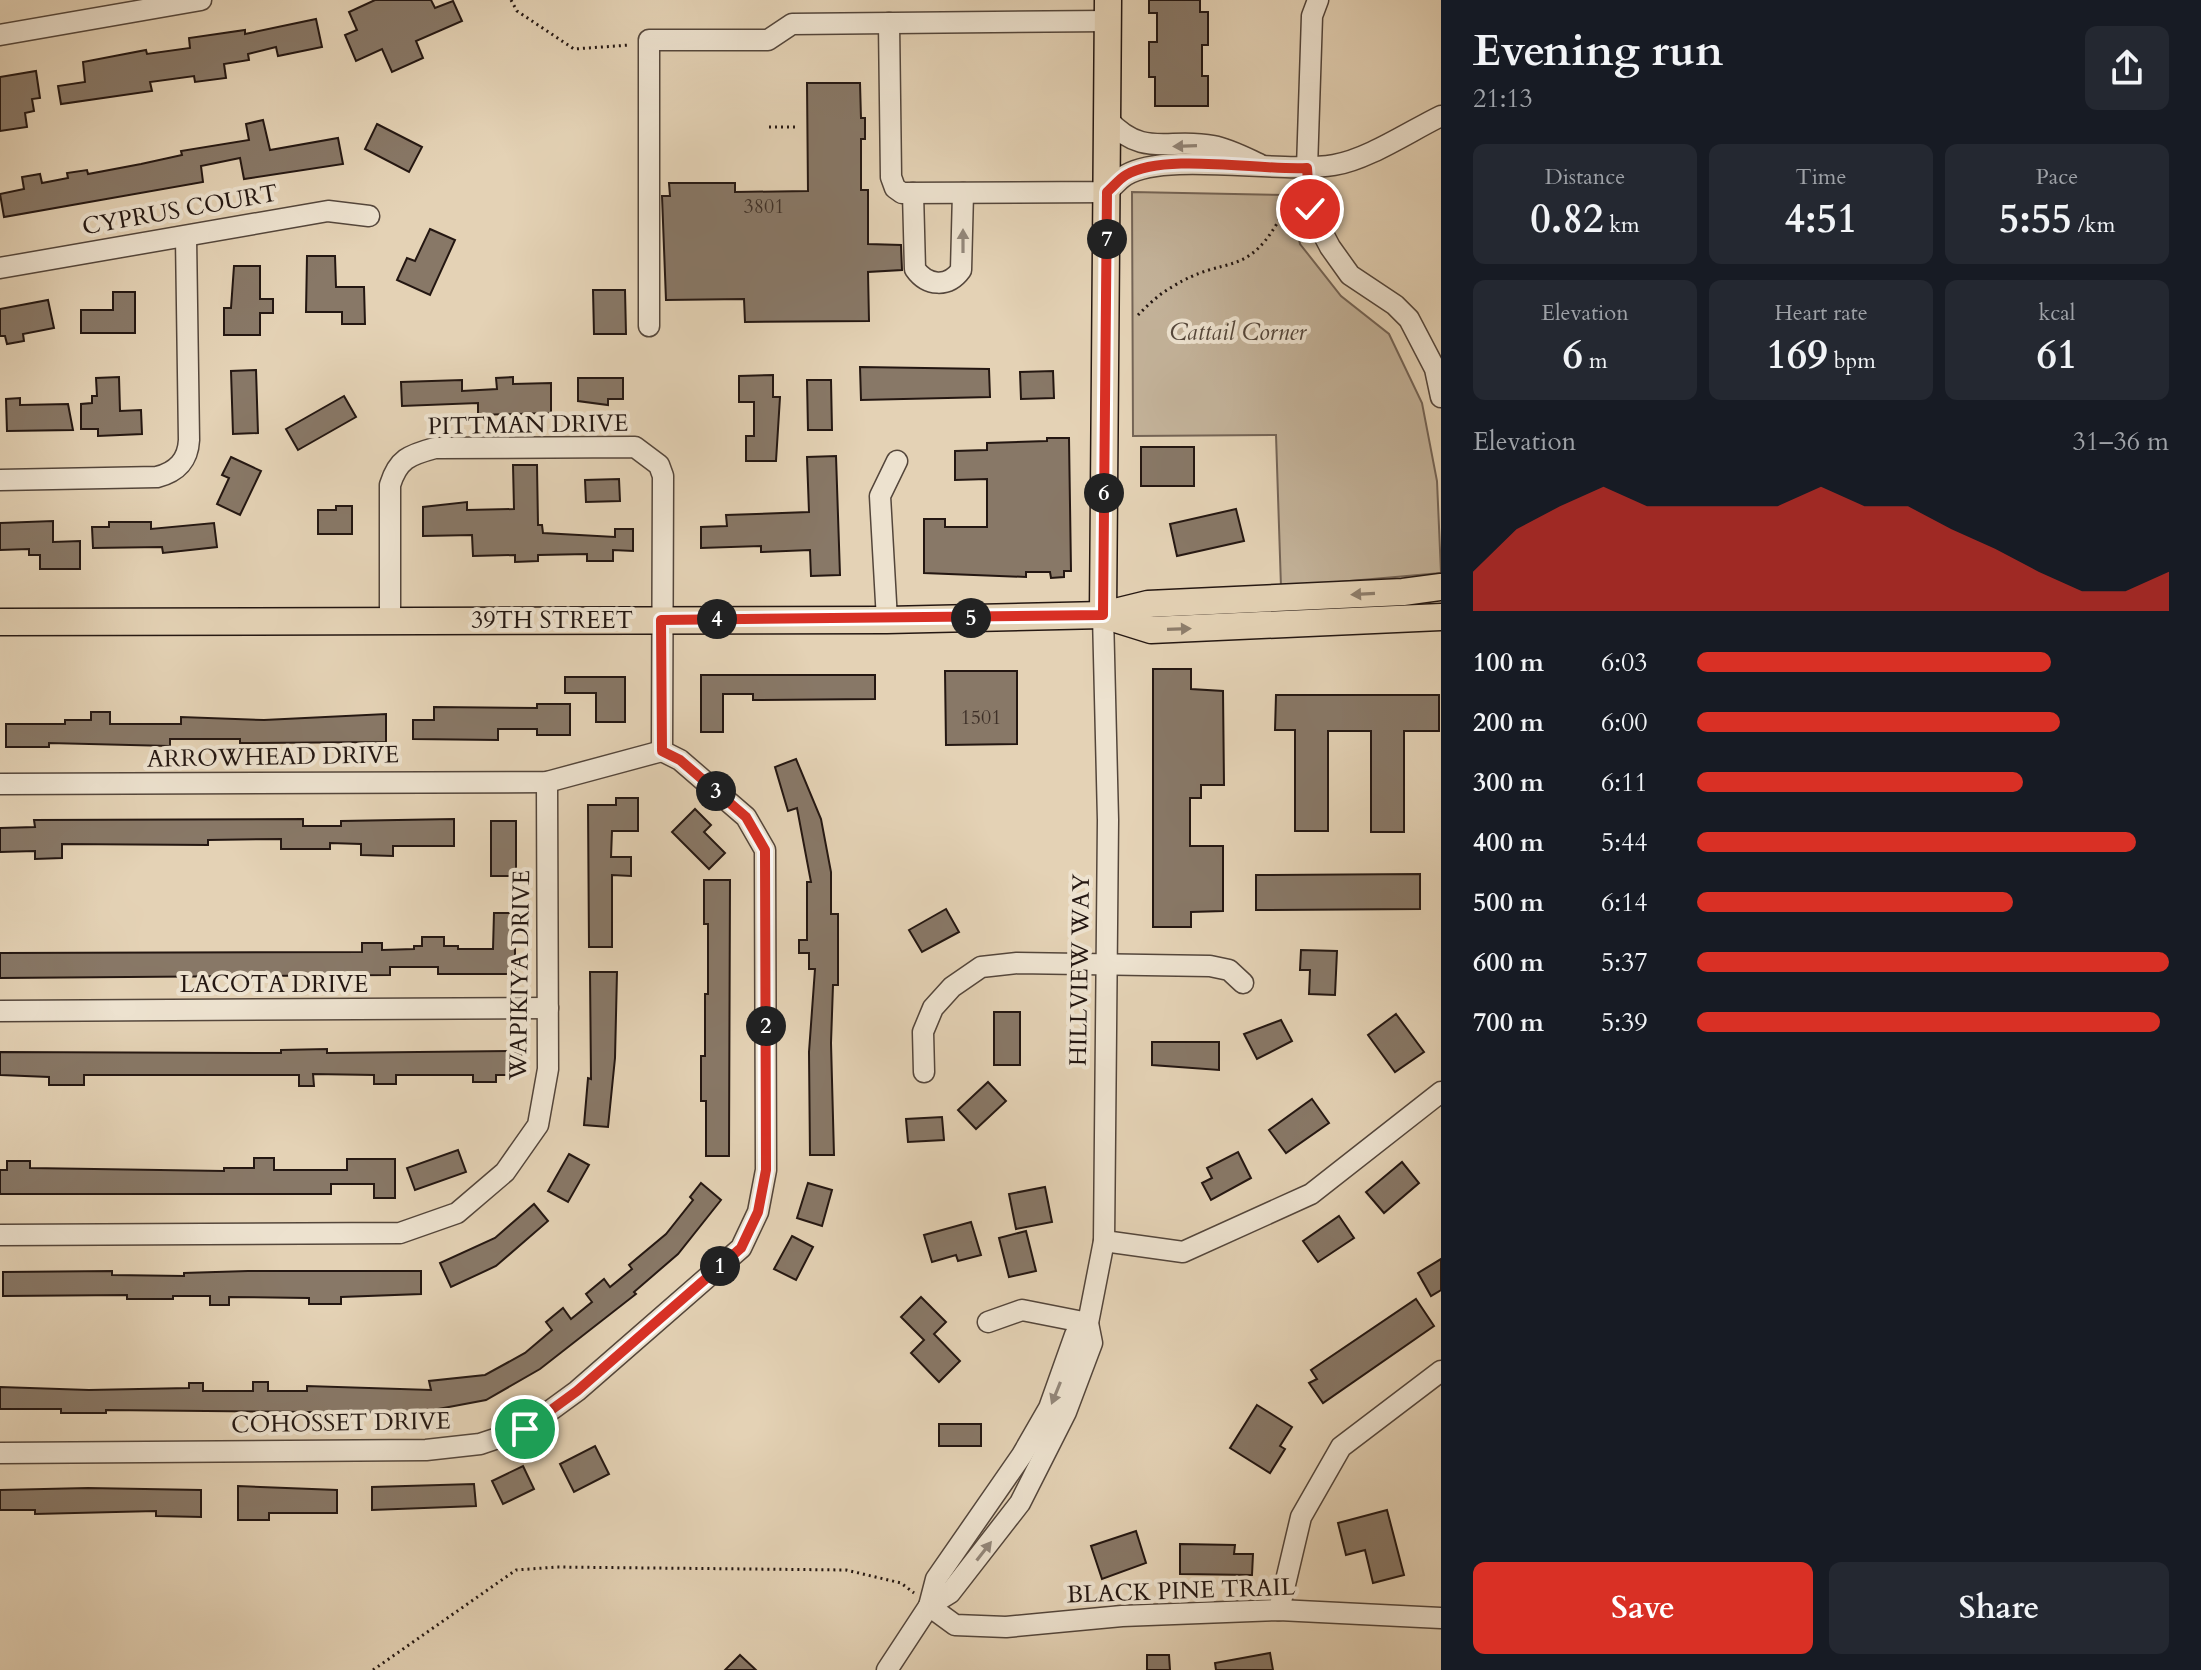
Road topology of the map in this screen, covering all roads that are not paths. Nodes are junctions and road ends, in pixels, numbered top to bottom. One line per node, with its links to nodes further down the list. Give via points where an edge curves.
1 (201, 0): 5 (street)
2 (1318, 0): 9 (street, via 1312,16)
3 (1108, 10): 4 (street); 7 (main road)
4 (889, 23): 11 (street, via 891,177 895,188); 16 (street, via 792,24 768,40 649,40)
5 (0, 35)
6 (1441, 116): 9 (street, via 1338,165)
7 (1108, 120): 8 (street, one-way to 7, via 1210,145 1164,147 1136,141 1121,135); 10 (main road)
8 (1259, 164): 9 (street); 10 (street, via 1150,166 1126,175)
9 (1307, 168): 17 (street, via 1310,209 1330,247 1350,275 1409,319 1435,369)
10 (1107, 192): 12 (street); 22 (main road)
11 (913, 193): 12 (street); 12 (street, one-way to 12, via 915,269 936,283 961,270)
12 (963, 193)
13 (369, 216): 14 (street, CYPRUS COURT, via 328,211)
14 (186, 237): 15 (street, CYPRUS COURT); 19 (street, via 189,440 183,461 157,477)
15 (0, 268)
16 (649, 326)
17 (1441, 397)
18 (897, 461): 25 (street, via 880,496)
19 (0, 480)
20 (1441, 587): 22 (main road, one-way to 22, via 1148,604)
21 (1434, 614): 22 (main road, one-way to 21, via 1151,630)
22 (1103, 615): 25 (main road, 39TH STREET); 30 (street, HILLVIEW WAY)
23 (390, 620): 24 (main road, 39TH STREET); 24 (street, PITTMAN DRIVE, via 390,485 406,456 435,448 635,447 659,465 663,476); 26 (main road, 39TH STREET)
24 (661, 620): 25 (main road, 39TH STREET); 27 (street)
25 (887, 620)
26 (0, 622)
27 (662, 751): 28 (street); 41 (street, COHOSSET DRIVE, via 680,760 746,817 765,850 766,1170 758,1212 741,1248 577,1391 525,1429 480,1444)
28 (547, 782): 29 (street, ARROWHEAD DRIVE); 32 (street, WAPIKIYA DRIVE)
29 (0, 784)
30 (1107, 964): 31 (street, via 1210,966 1229,970); 34 (street, via 981,967 933,1008 923,1032); 37 (street, HILLVIEW WAY)
31 (1243, 983)
32 (548, 1008): 33 (street, LACOTA DRIVE); 36 (street, WAPIKIYA DRIVE, via 548,1069 538,1125 505,1172 457,1213 400,1233)
33 (0, 1011)
34 (924, 1072)
35 (1441, 1092): 37 (street, via 1311,1194 1183,1252)
36 (0, 1235)
37 (1104, 1241): 39 (street, HILLVIEW WAY)
38 (988, 1322): 39 (street, via 1022,1310)
39 (1088, 1323): 42 (street, HILLVIEW WAY, via 1092,1343 1085,1364 1020,1503 950,1593)
40 (1441, 1371): 43 (street, via 1341,1447 1301,1517)
41 (0, 1453)
42 (929, 1606): 43 (street, BLACK PINE TRAIL, via 955,1625 1006,1627); 45 (street, HILLVIEW WAY)
43 (1279, 1610): 44 (street, BLACK PINE TRAIL)
44 (1441, 1618)
45 (887, 1670)

